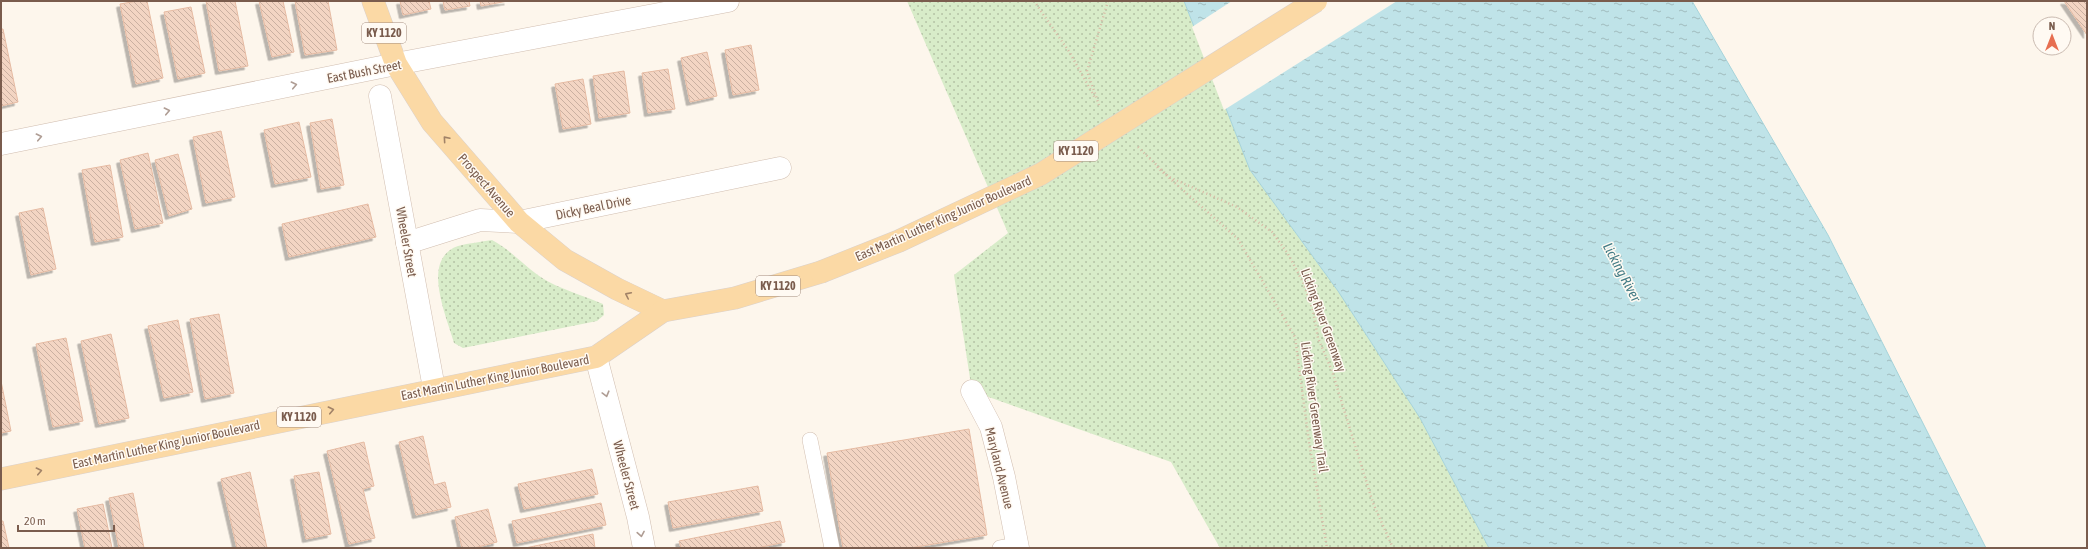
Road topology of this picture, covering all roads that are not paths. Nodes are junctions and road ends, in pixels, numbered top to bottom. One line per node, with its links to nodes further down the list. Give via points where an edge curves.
1 (373, 1): 4 (main road, Prospect Avenue / KY 1120)
2 (728, 1): 4 (street, East Bush Street)
3 (1316, 1): 10 (main road, East Martin Luther King Junior Boulevard / KY 1120, bridge, via 1041,174 899,241 821,272 735,298)
4 (396, 64): 6 (street, East Bush Street, one-way to 4); 8 (main road, Prospect Avenue / KY 1120, one-way to 4, via 432,122)
5 (380, 96): 9 (street, Wheeler Street)
6 (1, 144)
7 (780, 168): 8 (street, Dicky Beal Drive)
8 (519, 222): 9 (street, Dicky Beal Drive, via 480,220); 10 (main road, Prospect Avenue / KY 1120, one-way to 8, via 565,260)
9 (407, 243): 12 (street, Wheeler Street)
10 (663, 311): 11 (main road, East Martin Luther King Junior Boulevard / KY 1120)
11 (596, 357): 12 (main road, East Martin Luther King Junior Boulevard / KY 1120); 17 (street, Wheeler Street, one-way to 17)
12 (434, 388): 15 (main road, East Martin Luther King Junior Boulevard / KY 1120, one-way to 12)
13 (972, 391): 16 (street, Maryland Avenue, via 991,427 1004,477)
14 (810, 440): 18 (lane)
15 (1, 478)
16 (1012, 547)
17 (644, 548)
18 (832, 548)

